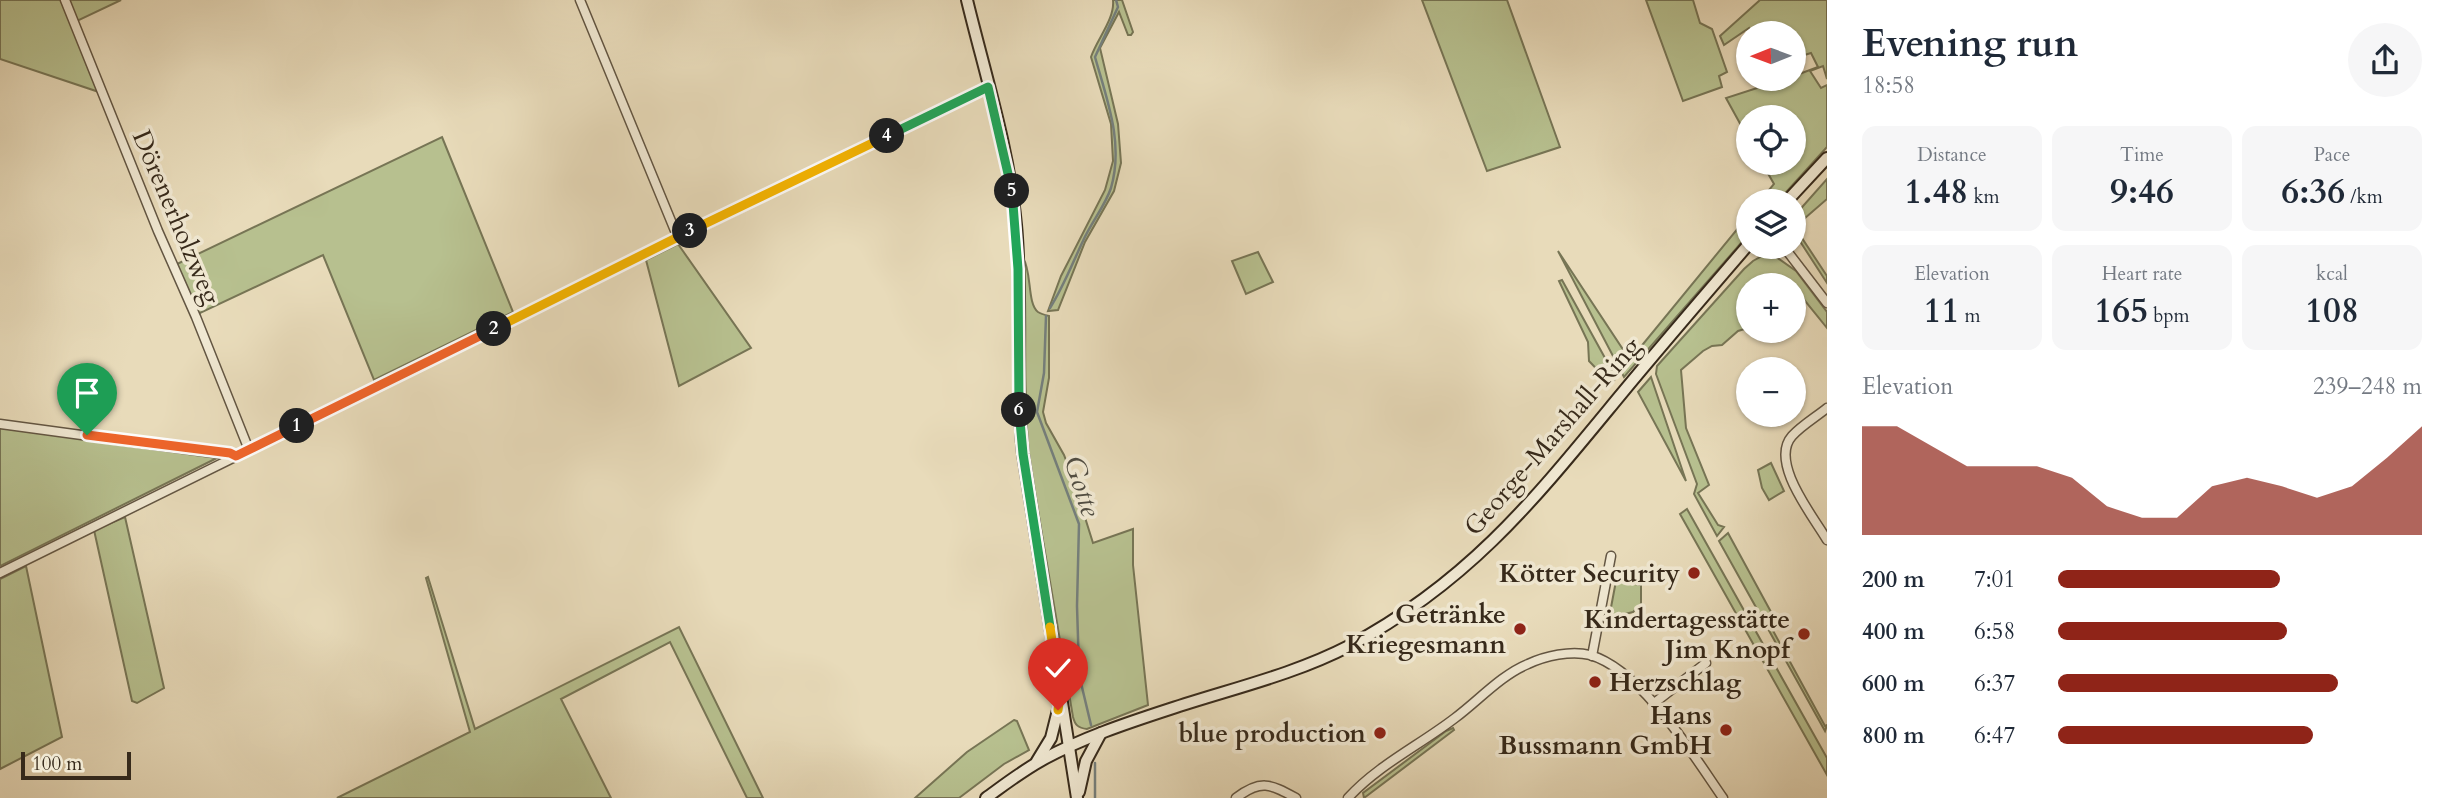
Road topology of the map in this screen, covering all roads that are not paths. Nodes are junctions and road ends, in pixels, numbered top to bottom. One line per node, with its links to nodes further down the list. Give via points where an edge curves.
1 (65, 0): 13 (street, Dörenerholzweg)
2 (580, 0): 7 (street)
3 (967, 0): 4 (main road)
4 (988, 87): 7 (street); 20 (main road, via 1012,190 1023,454)
5 (1827, 158): 6 (main road)
6 (1798, 189)
7 (678, 237): 13 (street)
8 (1736, 259): 22 (main road, George-Marshall-Ring, via 1538,494 1447,583 1395,620 1326,657)
9 (1793, 259): 10 (street)
10 (1827, 303)
11 (1827, 408): 15 (street, via 1791,437 1784,457 1790,477)
12 (0, 424): 14 (street)
13 (249, 450): 14 (street)
14 (236, 456): 17 (street)
15 (1827, 540)
16 (1611, 556): 18 (street)
17 (0, 573)
18 (1592, 656): 21 (street, via 1619,670); 29 (street, via 1550,656 1525,665 1370,777)
19 (1706, 663): 21 (street)
20 (1060, 696): 23 (main road); 24 (main road, via 1051,738)
21 (1653, 704): 30 (street)
22 (1101, 733): 23 (main road, George-Marshall-Ring); 26 (main road, via 1086,761)
23 (1069, 747): 24 (main road, George-Marshall-Ring); 26 (main road)
24 (1036, 764): 25 (main road, George-Marshall-Ring)
25 (986, 798)
26 (1078, 798)
27 (1236, 798): 28 (street, via 1260,784)
28 (1296, 798)
29 (1348, 798)
30 (1723, 798)

